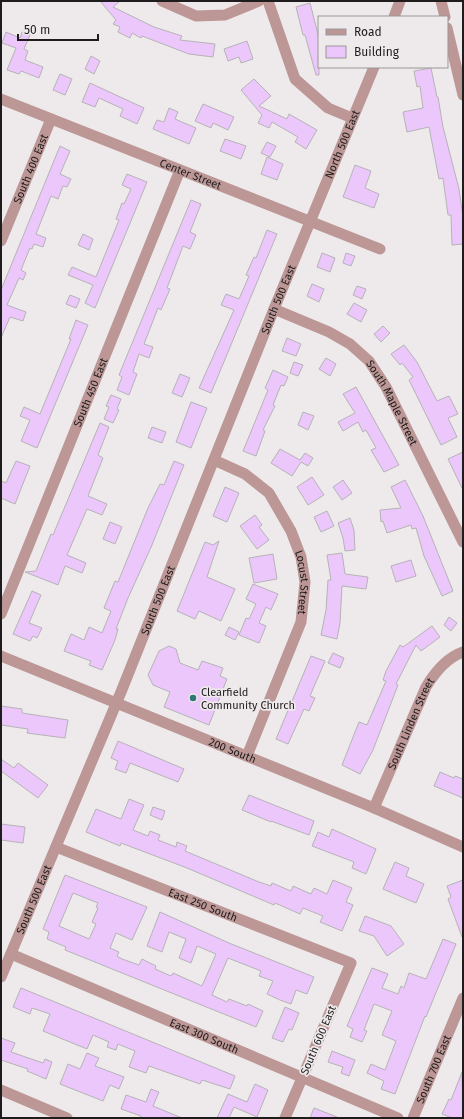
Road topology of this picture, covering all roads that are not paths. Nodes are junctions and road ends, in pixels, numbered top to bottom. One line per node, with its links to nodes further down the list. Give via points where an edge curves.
1 (162, 1): 2 (street, via 196,16 225,15)
2 (259, 1)
3 (268, 1): 12 (street, via 295,79 328,108)
4 (400, 1): 6 (street)
5 (441, 1): 7 (street)
6 (394, 16)
7 (444, 16)
8 (448, 32): 10 (street)
9 (374, 68): 12 (street, North 500 East)
10 (463, 95)
11 (1, 99): 13 (street, Center Street)
12 (352, 118): 15 (street, North 500 East)
13 (51, 119): 14 (street, Center Street); 16 (street, South 400 East)
14 (180, 170): 15 (street, Center Street); 21 (street, South 450 East)
15 (310, 222): 17 (street, Center Street); 18 (street, South 500 East)
16 (1, 241)
17 (380, 249)
18 (274, 309): 19 (street, South 500 East); 20 (street, South Maple Street, via 329,332 350,344 368,362 386,387)
19 (214, 460): 24 (street, South 500 East); 25 (street, Locust Street, via 245,474 269,493 291,530 301,557 305,582 301,622)
20 (463, 542)
21 (1, 614)
22 (463, 652): 26 (street, South Linden Street, via 455,655 436,671 426,686)
23 (1, 656): 24 (street, 200 South)
24 (117, 703): 25 (street, 200 South); 27 (street, South 500 East)
25 (247, 756): 26 (street, 200 South)
26 (374, 808): 28 (street, 200 South)
27 (56, 847): 29 (street, South 500 East); 30 (street, East 250 South)
28 (463, 847)
29 (11, 954): 31 (street, South 500 East); 33 (street, East 300 South)
30 (351, 963): 33 (street, South 600 East)
31 (1, 977)
32 (463, 998): 38 (street, South 700 East)
33 (302, 1077): 36 (street, South 600 East); 37 (street, East 300 South)
34 (1, 1090): 35 (street)
35 (67, 1118)
36 (285, 1118)
37 (398, 1118)
38 (413, 1118)

